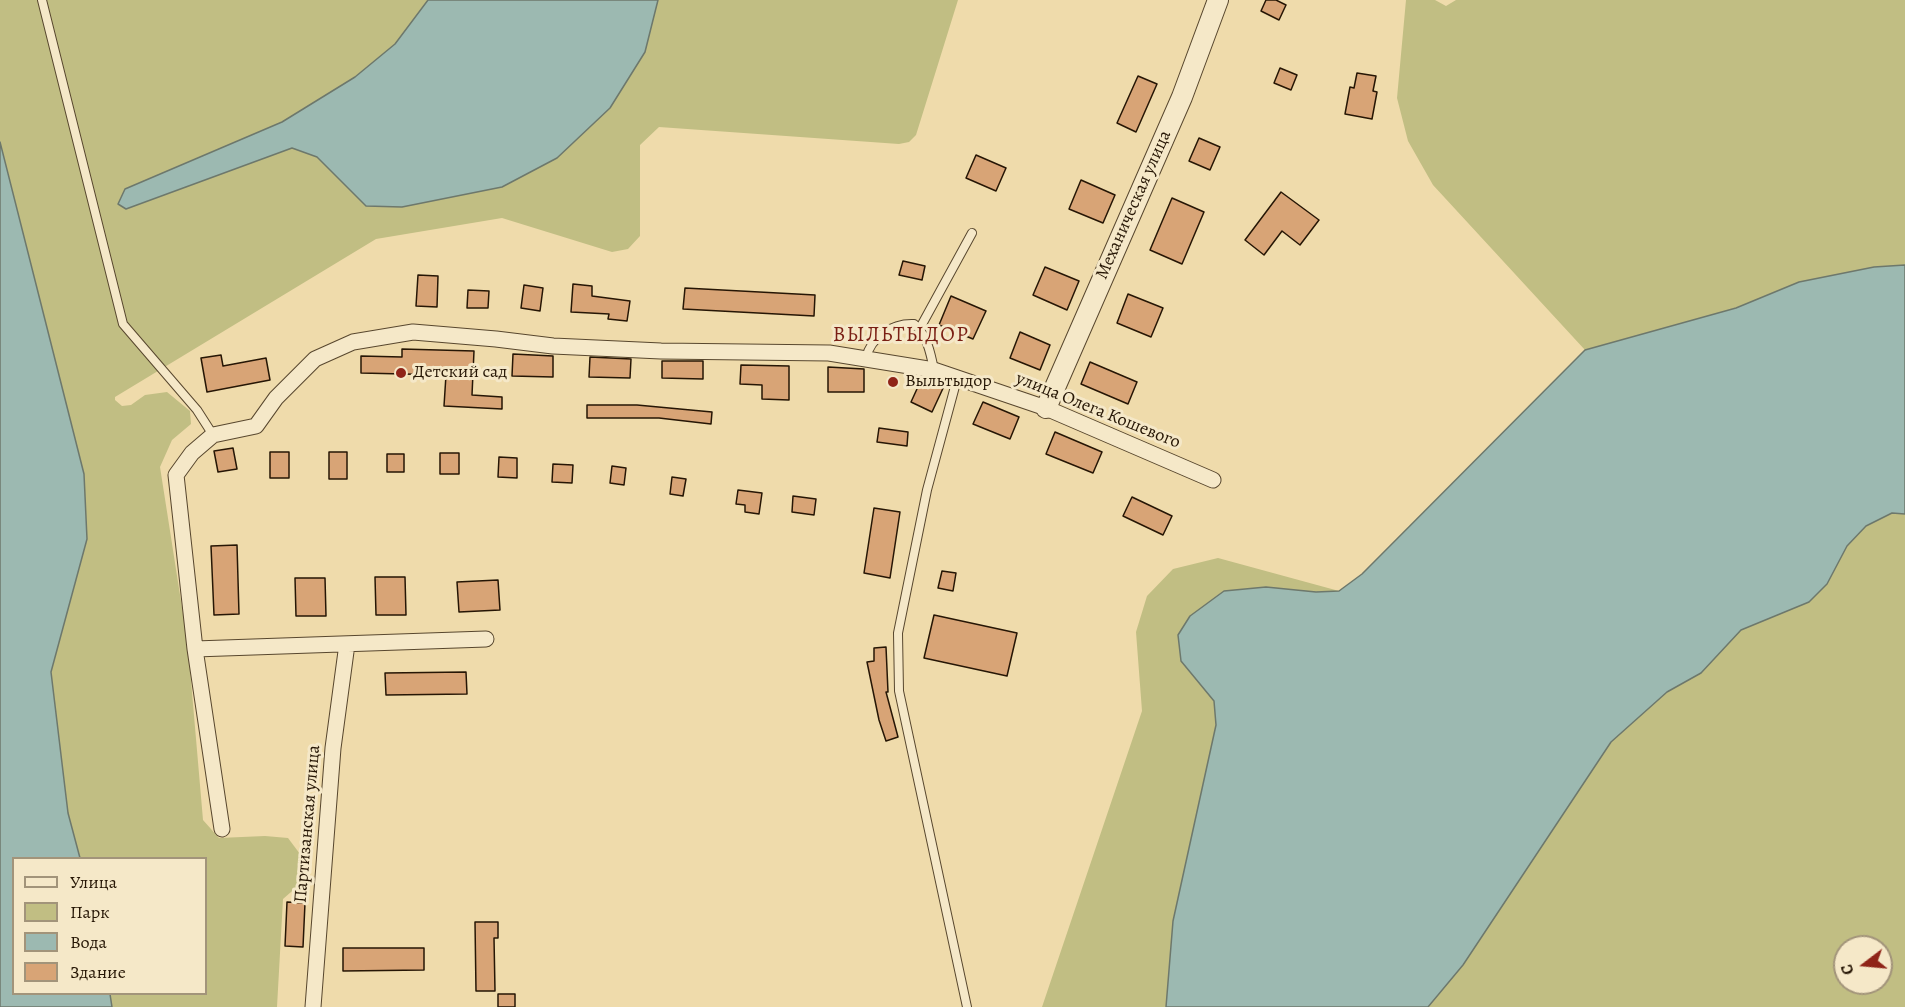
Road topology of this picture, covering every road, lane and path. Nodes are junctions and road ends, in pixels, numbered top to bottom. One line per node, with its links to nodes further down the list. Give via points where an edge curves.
1 (42, 0): 9 (lane, via 123,324 197,410)
2 (1218, 0): 8 (street, Механическая улица, via 1182,97)
3 (972, 233): 4 (lane)
4 (920, 328): 5 (lane, via 914,324 892,327 869,346); 6 (lane)
5 (866, 358): 6 (street, улица Олега Кошевого); 9 (street, улица Олега Кошевого, via 829,353 553,346 413,332 353,342 315,359 276,398 256,426)
6 (934, 370): 7 (street, улица Олега Кошевого)
7 (957, 379): 8 (street, улица Олега Кошевого); 16 (lane, via 927,490 898,633 899,691)
8 (1046, 408): 10 (street, улица Олега Кошевого)
9 (213, 435): 13 (street, via 192,453 176,475)
10 (1213, 480)
11 (486, 639): 12 (street)
12 (347, 644): 13 (street); 15 (street, Партизанская улица, via 333,748)
13 (195, 649): 14 (street)
14 (222, 829)
15 (313, 1007)
16 (967, 1007)

